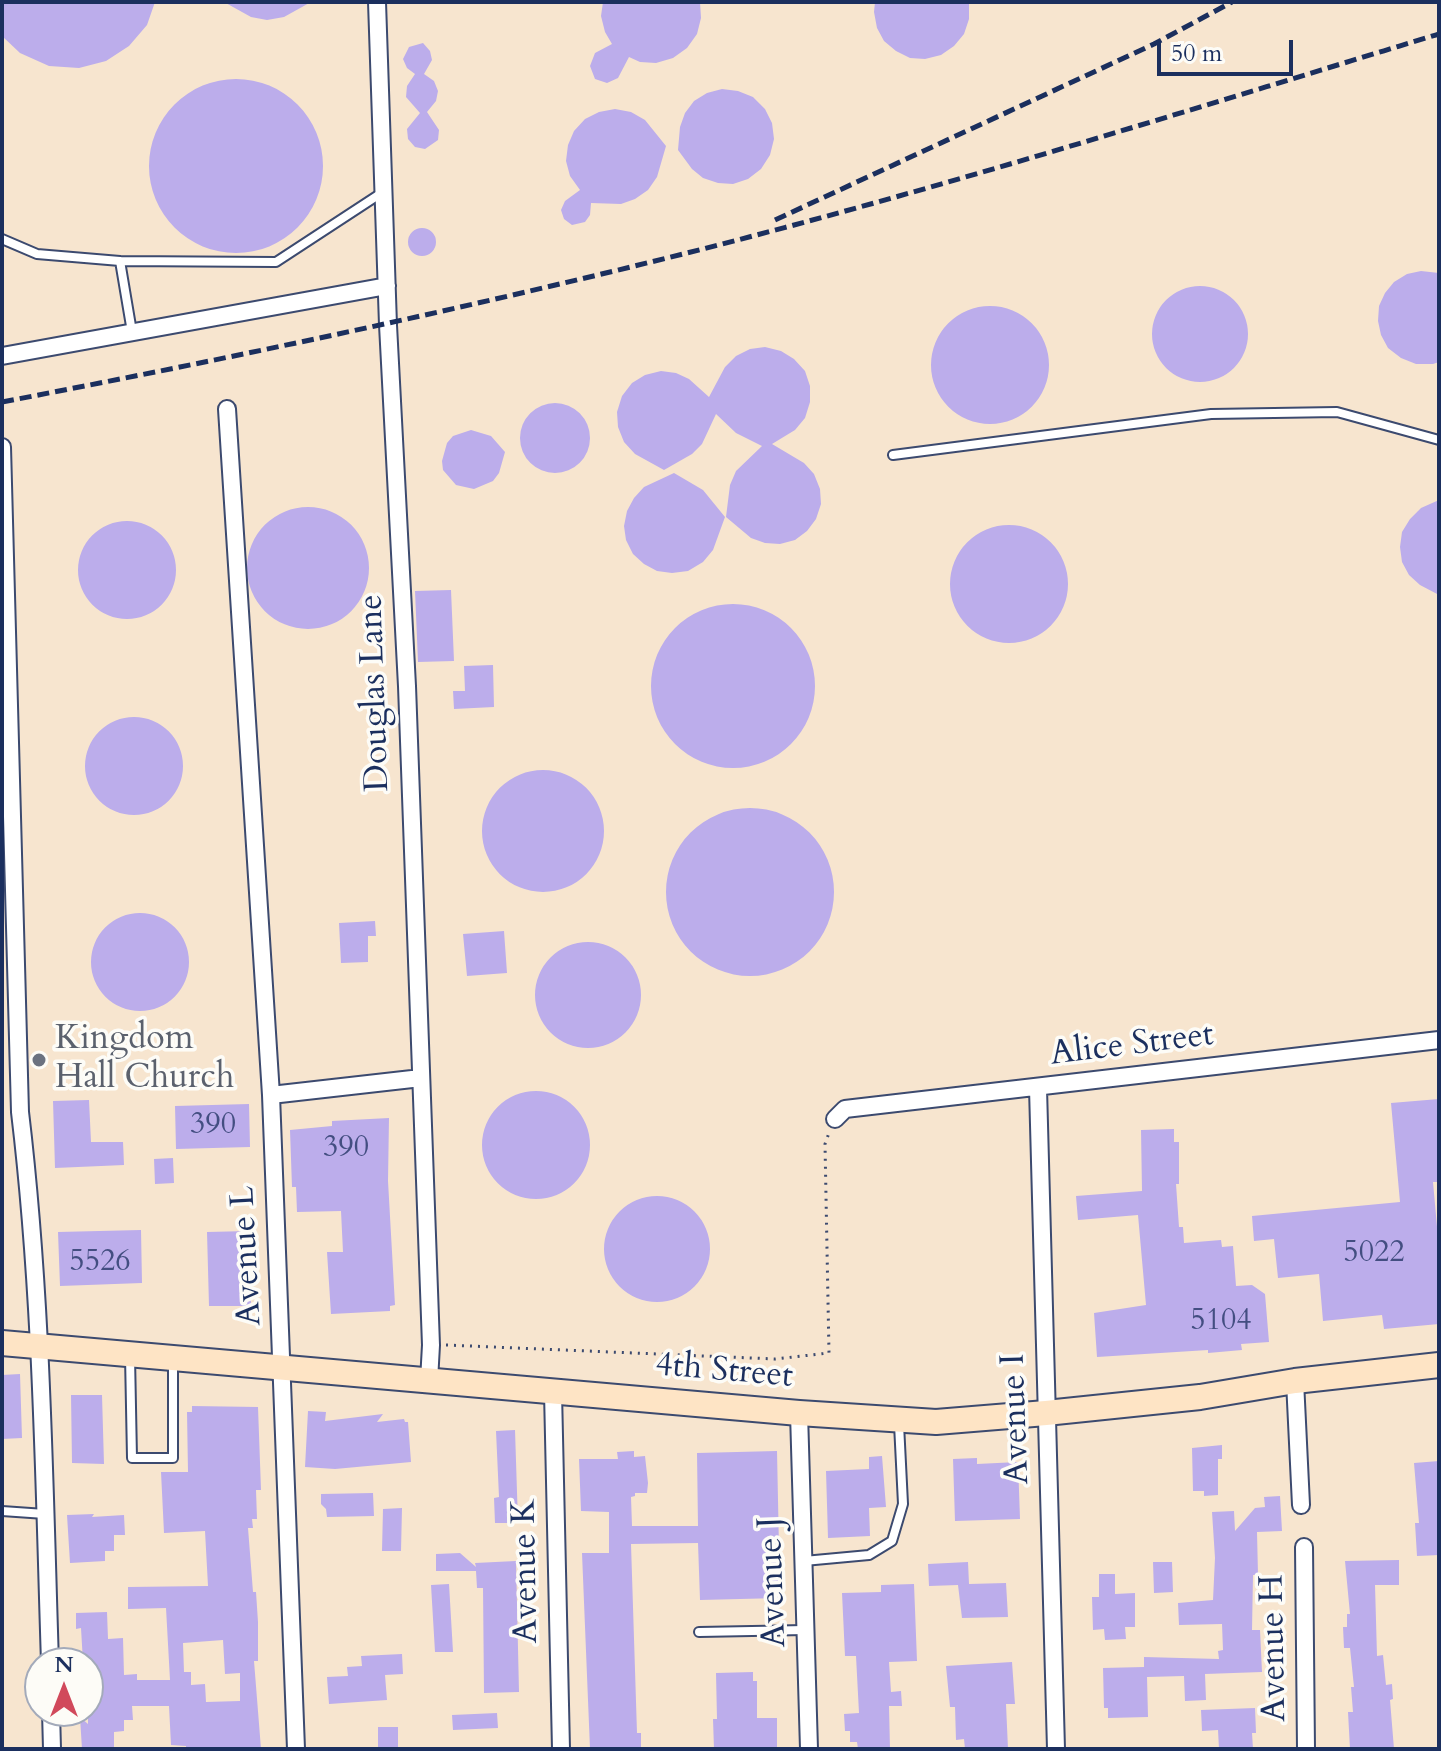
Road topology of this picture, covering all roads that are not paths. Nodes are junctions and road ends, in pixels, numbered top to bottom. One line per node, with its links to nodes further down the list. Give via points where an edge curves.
1 (377, 2): 2 (street, Douglas Lane)
2 (384, 191): 4 (lane, via 276,262); 5 (street, Douglas Lane)
3 (2, 239): 4 (lane, via 37,254)
4 (120, 261): 6 (lane)
5 (387, 286): 6 (street); 15 (street, Douglas Lane)
6 (132, 332): 7 (street)
7 (2, 356)
8 (227, 409): 17 (street, Avenue L)
9 (1439, 440): 11 (lane, via 1337,412 1211,414)
10 (2, 447): 12 (street)
11 (893, 455)
12 (9, 896): 13 (street)
13 (10, 1015): 20 (street, via 32,1213)
14 (1439, 1040): 16 (street, Alice Street)
15 (421, 1078): 17 (street); 25 (street, Douglas Lane)
16 (1038, 1088): 18 (street, Alice Street, via 845,1109); 29 (street, Avenue I)
17 (271, 1095): 24 (street, Avenue L)
18 (835, 1119)
19 (2, 1343): 20 (main road, 4th Street)
20 (40, 1347): 21 (main road, 4th Street); 33 (street)
21 (130, 1354): 22 (main road, 4th Street); 22 (lane, via 132,1458 173,1458)
22 (173, 1359): 24 (main road, 4th Street)
23 (1439, 1365): 26 (main road, 4th Street)
24 (283, 1368): 25 (main road, 4th Street); 41 (street, Avenue L)
25 (429, 1381): 27 (main road, 4th Street)
26 (1295, 1381): 29 (main road, 4th Street); 31 (street)
27 (553, 1392): 28 (main road, 4th Street); 42 (street, Avenue K)
28 (799, 1413): 30 (main road, 4th Street); 35 (street, Avenue J)
29 (1046, 1413): 30 (main road, 4th Street); 44 (street, Avenue I)
30 (899, 1420): 35 (lane, via 903,1504 892,1541 869,1555)
31 (1301, 1505)
32 (2, 1511): 33 (lane)
33 (45, 1514): 38 (street)
34 (1304, 1547): 45 (street, Avenue H)
35 (804, 1561): 36 (street, Avenue J)
36 (805, 1630): 37 (lane); 43 (street, Avenue J)
37 (699, 1632)
38 (49, 1647)
39 (51, 1727): 40 (street)
40 (52, 1749)
41 (296, 1749)
42 (561, 1749)
43 (809, 1749)
44 (1056, 1749)
45 (1306, 1749)

